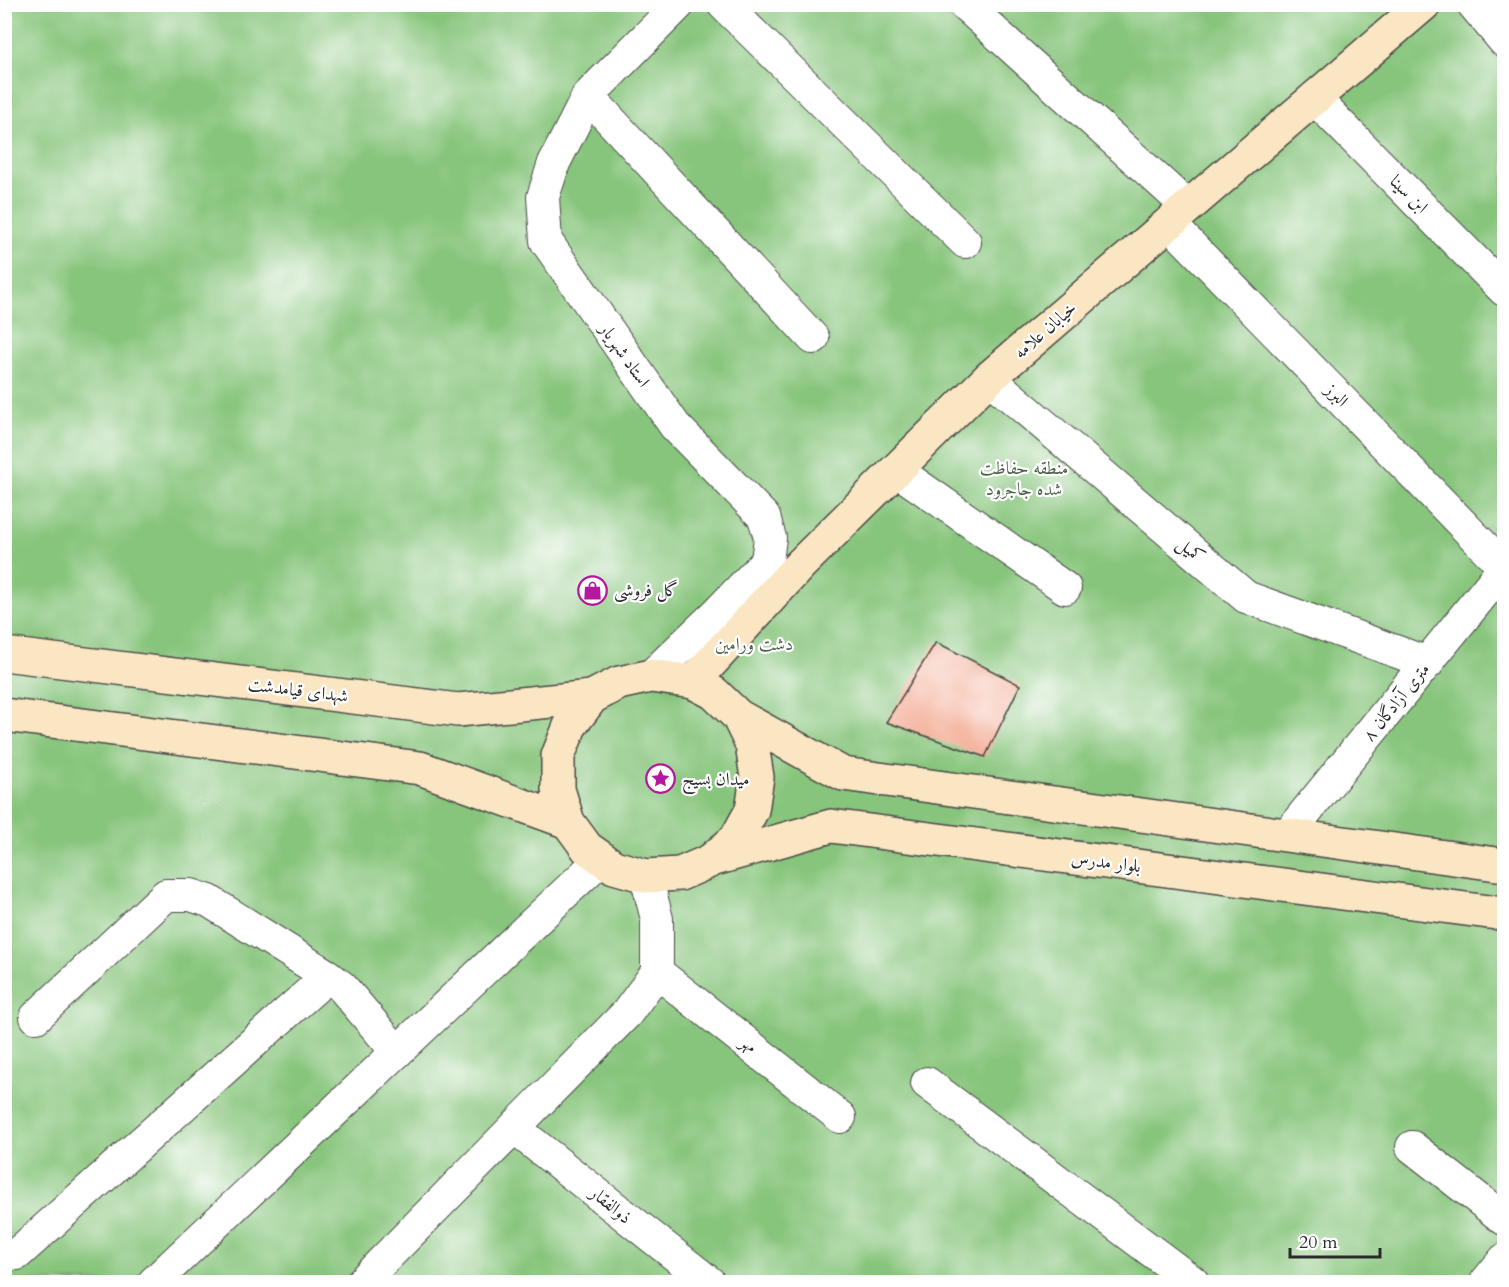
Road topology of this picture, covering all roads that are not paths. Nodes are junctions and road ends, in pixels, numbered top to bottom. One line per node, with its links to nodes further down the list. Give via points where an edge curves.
1 (679, 4): 7 (street, استاد شهریار)
2 (723, 4): 10 (street)
3 (964, 4): 9 (street, البرز)
4 (1424, 4): 8 (main road, خیابان علامه)
5 (1473, 4): 6 (street)
6 (1504, 41)
7 (588, 96): 12 (street); 19 (street, استاد شهریار, via 554,163 543,197 546,241 675,426 764,517 770,538 767,561)
8 (1314, 98): 9 (main road, خیابان علامه); 11 (street, ابن سینا)
9 (1179, 215): 13 (main road, خیابان علامه); 15 (street, البرز)
10 (965, 242)
11 (1504, 290)
12 (813, 338)
13 (989, 378): 14 (main road, خیابان علامه); 18 (street, کمیل, via 1246,597)
14 (896, 470): 16 (street); 20 (main road, خیابان علامه, via 800,565)
15 (1504, 567): 18 (street, ۸ متری آزادگان)
16 (1065, 588)
17 (4, 654): 21 (main road, شهدای قیامدشت, via 458,710)
18 (1428, 663): 25 (street, ۸ متری آزادگان)
19 (651, 676): 20 (main road); 21 (main road, via 619,683)
20 (693, 682): 23 (main road, via 714,693)
21 (592, 697): 24 (main road, via 570,726 558,756 558,789)
22 (4, 714): 24 (main road, via 420,768)
23 (738, 716): 25 (main road, via 843,774); 27 (main road, via 752,745 757,777 752,810 735,839)
24 (568, 822): 26 (main road, via 587,848)
25 (1287, 835): 28 (main road)
26 (602, 858): 29 (main road, via 614,867); 34 (street)
27 (710, 861): 29 (main road, via 680,874); 30 (main road, بلوار مدرس, via 831,826)
28 (1504, 865)
29 (646, 876): 31 (street, via 657,919)
30 (1504, 914)
31 (657, 972): 36 (street, مهر); 37 (street, via 627,1012)
32 (328, 976): 33 (street, via 209,901 191,895 166,895); 34 (street); 40 (street)
33 (36, 1017)
34 (397, 1052): 43 (street)
35 (927, 1083): 42 (street)
36 (840, 1117)
37 (514, 1128): 44 (street); 45 (street, ذوالفقار)
38 (1412, 1147): 39 (street)
39 (1504, 1219)
40 (17, 1254)
41 (1504, 1260): 46 (street)
42 (1183, 1280)
43 (154, 1282)
44 (362, 1282)
45 (708, 1282)
46 (1486, 1282)

